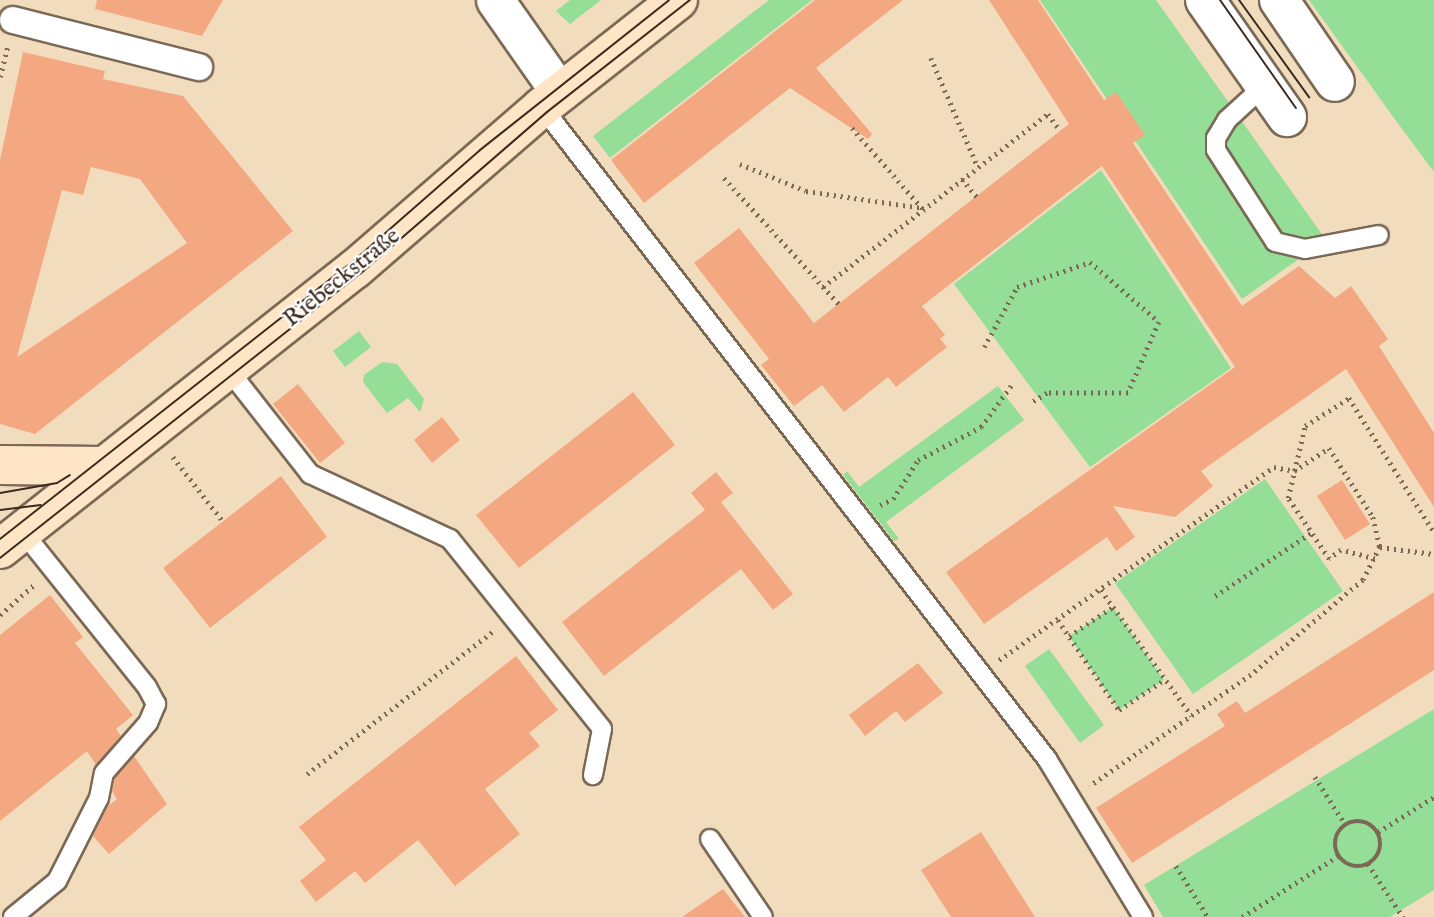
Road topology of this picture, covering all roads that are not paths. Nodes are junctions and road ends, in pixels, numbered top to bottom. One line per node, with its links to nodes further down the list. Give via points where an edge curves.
1 (495, 0): 9 (street)
2 (678, 0): 9 (main road, Riebeckstraße)
3 (1205, 0): 8 (street)
4 (1279, 0): 7 (street)
5 (13, 20): 6 (street)
6 (199, 67)
7 (1335, 82)
8 (1265, 85): 10 (street); 11 (lane, via 1227,120 1216,138 1216,150 1275,242 1305,249)
9 (551, 100): 12 (main road, Riebeckstraße, via 355,269); 20 (lane, via 860,520 1047,759)
10 (1287, 117)
11 (1379, 235)
12 (227, 368): 14 (main road, Riebeckstraße); 16 (lane, via 310,474 450,538 602,729)
13 (0, 465): 14 (main road)
14 (104, 466): 15 (main road, Riebeckstraße)
15 (11, 540): 18 (lane, via 147,687 156,704 148,723 104,773 99,798 57,881)
16 (593, 775)
17 (710, 839): 19 (lane)
18 (13, 917)
19 (763, 917)
20 (1143, 917)

